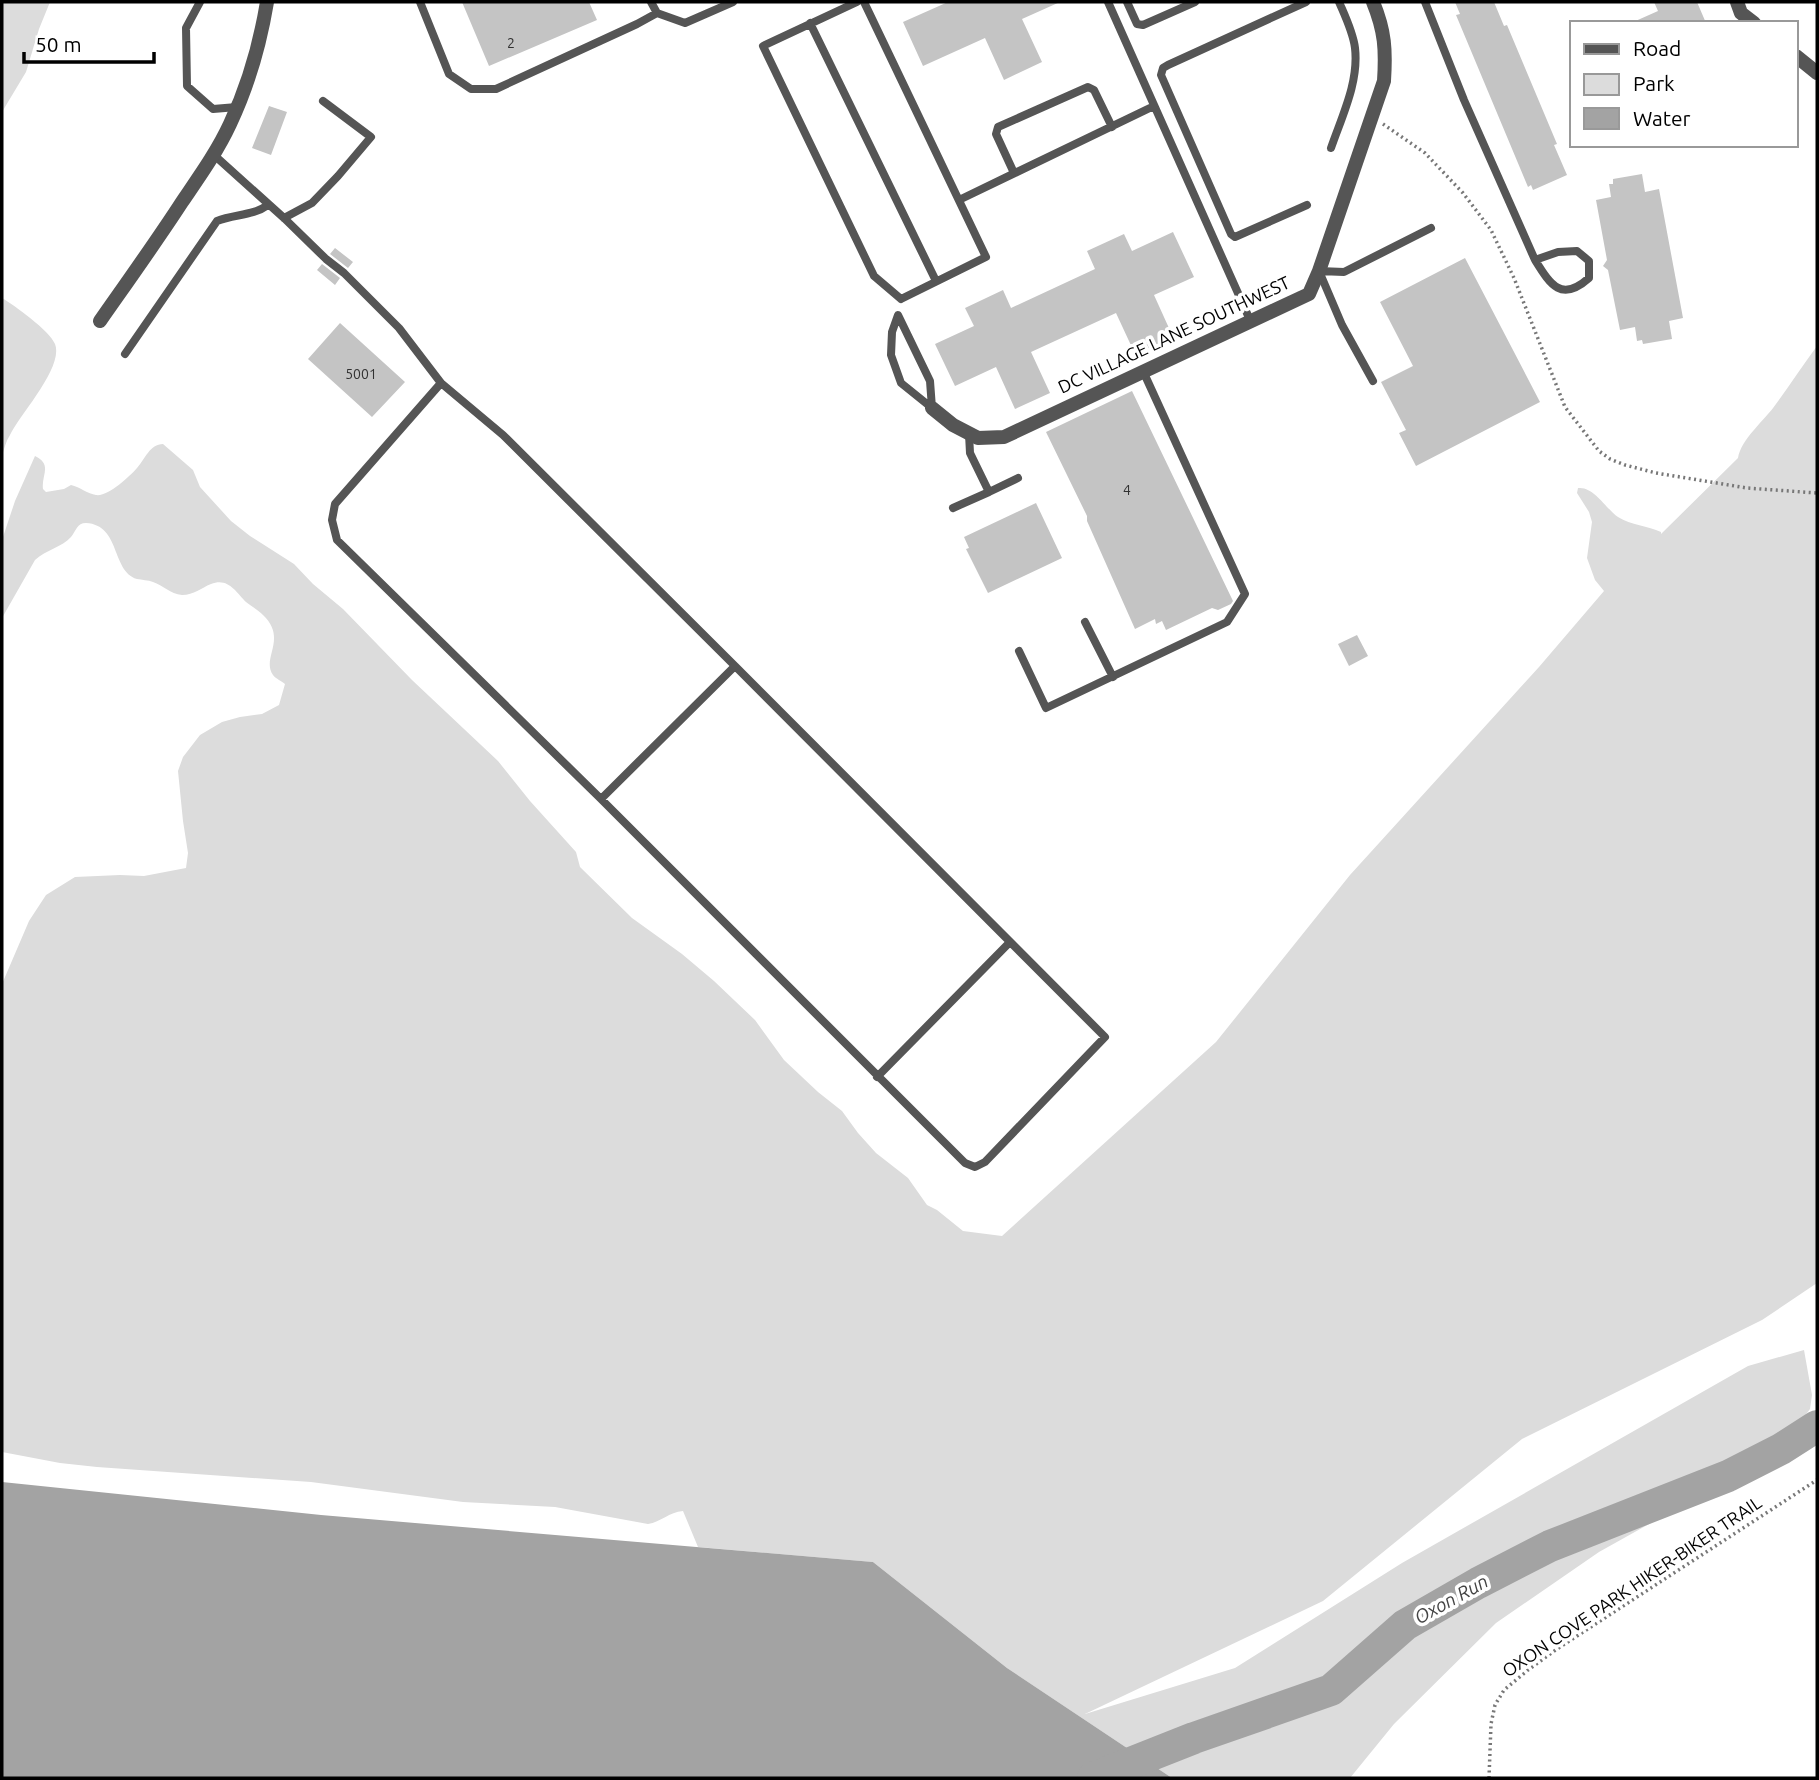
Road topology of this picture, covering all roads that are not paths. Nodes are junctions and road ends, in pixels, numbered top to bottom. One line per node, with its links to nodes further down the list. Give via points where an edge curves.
1 (200, 2): 23 (lane, via 186,28 187,86 213,109)
2 (267, 2): 23 (street, via 253,65)
3 (420, 2): 16 (lane, via 449,74 471,89 496,89)
4 (651, 2): 16 (lane)
5 (733, 2): 16 (lane, via 685,23)
6 (857, 2): 18 (lane)
7 (864, 2): 30 (lane)
8 (1108, 2): 22 (lane)
9 (1127, 2): 10 (lane, via 1137,24 1143,25)
10 (1195, 2)
11 (1306, 2): 24 (lane, via 1163,68 1161,75)
12 (1339, 2): 27 (lane, via 1353,36 1354,79)
13 (1373, 2): 36 (street, DC VILLAGE LANE SOUTHWEST, via 1386,50 1384,81)
14 (1426, 2): 35 (lane)
15 (1737, 2): 17 (street)
16 (657, 13)
17 (1751, 21)
18 (810, 23): 37 (lane); 38 (lane, via 763,46 874,276)
19 (1798, 58): 20 (street)
20 (1817, 72)
21 (323, 101): 33 (lane, via 371,137 312,204)
22 (1154, 106): 25 (lane); 26 (lane)
23 (237, 107): 28 (street)
24 (1178, 114): 25 (lane); 32 (lane, via 1235,237)
25 (1161, 120): 40 (lane)
26 (1112, 127): 29 (lane); 29 (lane, via 1094,90 1088,87 999,127 996,134)
27 (1331, 148)
28 (214, 155): 31 (lane); 41 (street)
29 (1014, 173): 30 (lane)
30 (959, 200): 37 (lane, via 986,257)
31 (268, 205): 33 (lane); 42 (lane, via 217,221)
32 (1307, 205)
33 (284, 218): 45 (lane, via 399,328)
34 (1431, 228): 36 (lane, via 1344,272)
35 (1535, 260): 35 (lane, via 1550,284 1563,290 1578,288 1589,278 1589,261 1577,251)
36 (1319, 271): 40 (street, DC VILLAGE LANE SOUTHWEST, via 1309,294); 44 (lane)
37 (936, 281): 38 (lane)
38 (901, 299): 39 (lane)
39 (898, 315): 46 (lane, via 930,380); 46 (lane, via 891,355 901,383)
40 (1250, 320): 43 (street, DC VILLAGE LANE SOUTHWEST)
41 (100, 321)
42 (125, 354)
43 (1143, 371): 47 (street, DC VILLAGE LANE SOUTHWEST, via 1004,437); 54 (lane, via 1245,594 1227,622)
44 (1373, 380)
45 (440, 383): 53 (lane, via 503,435); 55 (lane, via 335,504 332,520 337,540)
46 (932, 408): 47 (street, DC VILLAGE LANE SOUTHWEST)
47 (969, 434): 49 (lane, via 970,453)
48 (1018, 478): 49 (lane)
49 (989, 492): 50 (lane)
50 (953, 508)
51 (1085, 622): 54 (lane)
52 (1019, 651): 54 (lane, via 1046,708)
53 (735, 666): 55 (lane); 56 (lane)
54 (1113, 677)
55 (601, 799): 57 (lane)
56 (1010, 942): 57 (lane); 57 (lane, via 1105,1037 985,1162 975,1167 965,1163)
57 (877, 1077)

